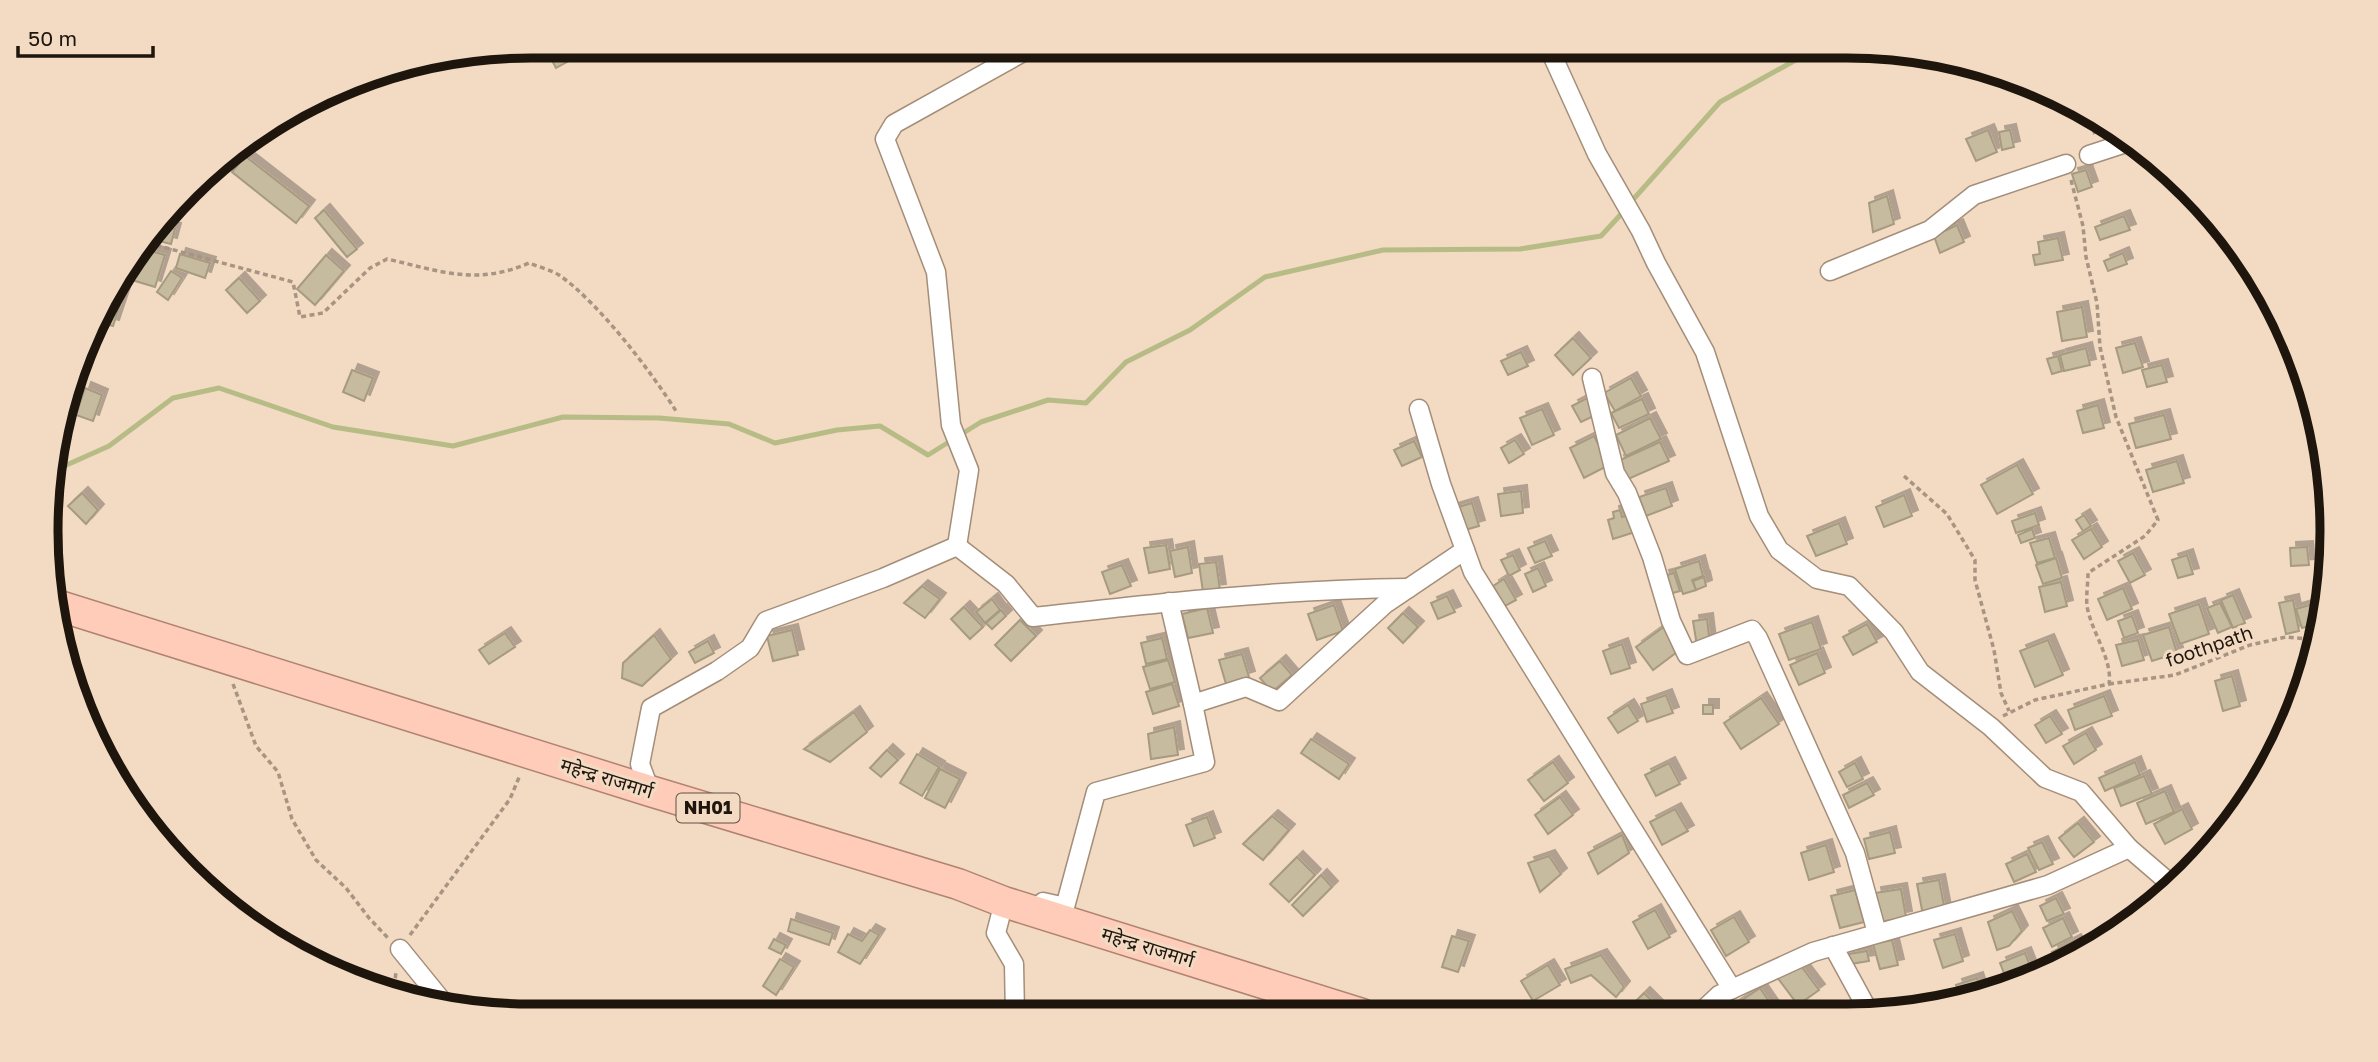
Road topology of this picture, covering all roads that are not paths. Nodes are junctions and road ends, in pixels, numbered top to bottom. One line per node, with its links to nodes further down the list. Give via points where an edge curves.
1 (1012, 58): 9 (street, via 894,124 885,139 936,272 951,425 969,470)
2 (1553, 58): 16 (street, via 1597,154 1705,352 1759,516 1779,550 1817,579 1849,586 1894,632 1920,672 1991,727 2045,778 2081,792)
3 (2120, 145): 4 (street)
4 (2089, 155)
5 (2066, 164): 6 (street, via 1974,195 1930,230)
6 (1830, 271)
7 (1592, 378): 20 (street, via 1615,473 1627,493 1687,655 1752,630 1758,638 1855,853)
8 (1419, 409): 10 (street)
9 (957, 546): 12 (street, via 1006,584 1033,617); 15 (street, via 766,621 750,648 651,708 640,764)
10 (1465, 550): 11 (street); 23 (street, via 1473,572)
11 (1409, 588): 12 (street); 14 (street, via 1385,604 1279,701 1246,687)
12 (1168, 602): 14 (street)
13 (64, 608): 15 (highway, महेन्द्र राजमार्ग / NH01)
14 (1193, 704): 18 (street, via 1205,762 1096,792 1065,907)
15 (650, 791): 18 (highway, महेन्द्र राजमार्ग / NH01)
16 (2129, 848): 17 (street); 20 (street, via 2048,885)
17 (2166, 880)
18 (958, 884): 19 (highway, महेन्द्र राजमार्ग / NH01)
19 (1004, 902): 26 (street, via 996,933 1014,964); 27 (highway, महेन्द्र राजमार्ग / NH01)
20 (1877, 933): 21 (street)
21 (1833, 946): 23 (street, via 1812,951); 25 (street)
22 (400, 949): 24 (street)
23 (1731, 989): 28 (street)
24 (437, 995)
25 (1864, 1003)
26 (1015, 1004)
27 (1330, 1004)
28 (1709, 1004)

